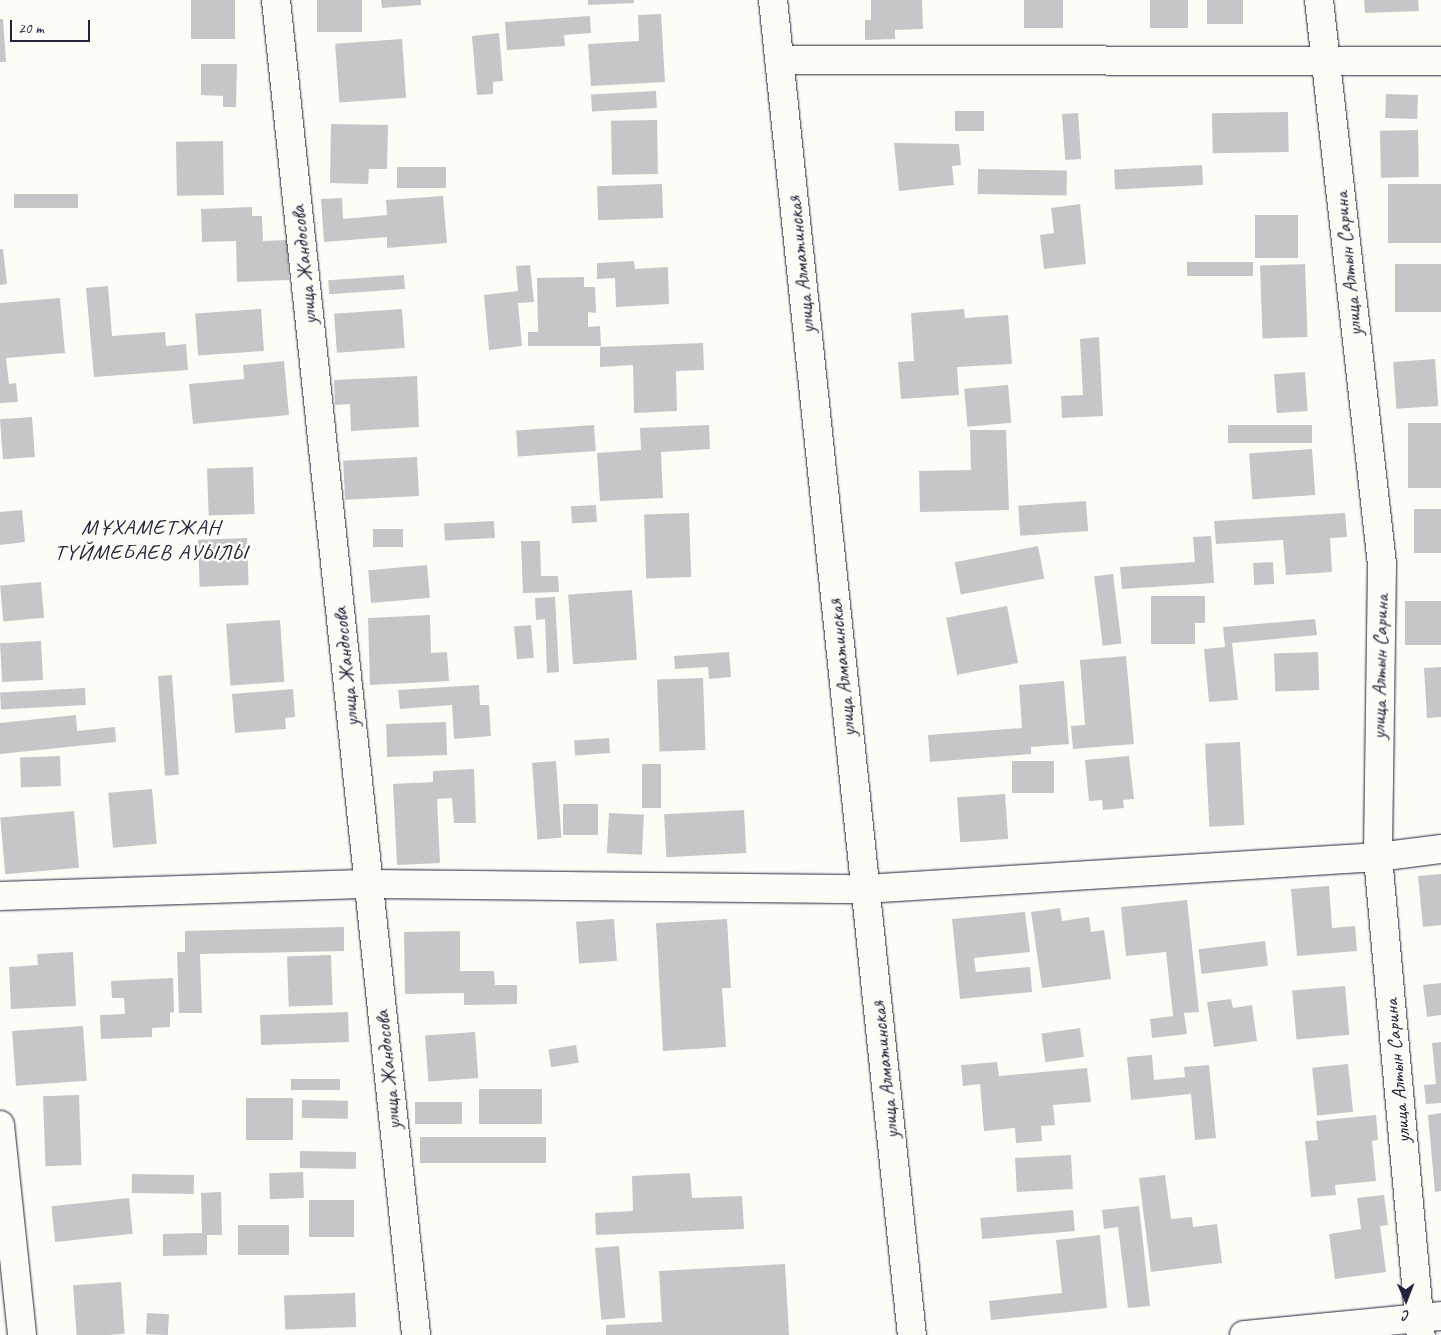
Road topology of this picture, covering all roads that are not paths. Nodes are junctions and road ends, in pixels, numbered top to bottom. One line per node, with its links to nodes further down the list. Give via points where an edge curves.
1 (276, 0): 9 (street, улица Жандосова)
2 (773, 0): 4 (street, улица Алматинская)
3 (1319, 0): 6 (street, улица Алтын Сарина)
4 (779, 60): 6 (street); 10 (street, улица Алматинская)
5 (1441, 61): 6 (street)
6 (1325, 62): 8 (street, улица Алтын Сарина, via 1382,564)
7 (1441, 849): 8 (street)
8 (1378, 857): 10 (street); 13 (street, улица Алтын Сарина)
9 (369, 884): 10 (street); 11 (street); 15 (street, улица Жандосова)
10 (866, 889): 16 (street, улица Алматинская)
11 (0, 896)
12 (0, 1126): 14 (street)
13 (1427, 1323): 17 (street)
14 (22, 1335)
15 (416, 1335)
16 (912, 1335)
17 (1244, 1335)

